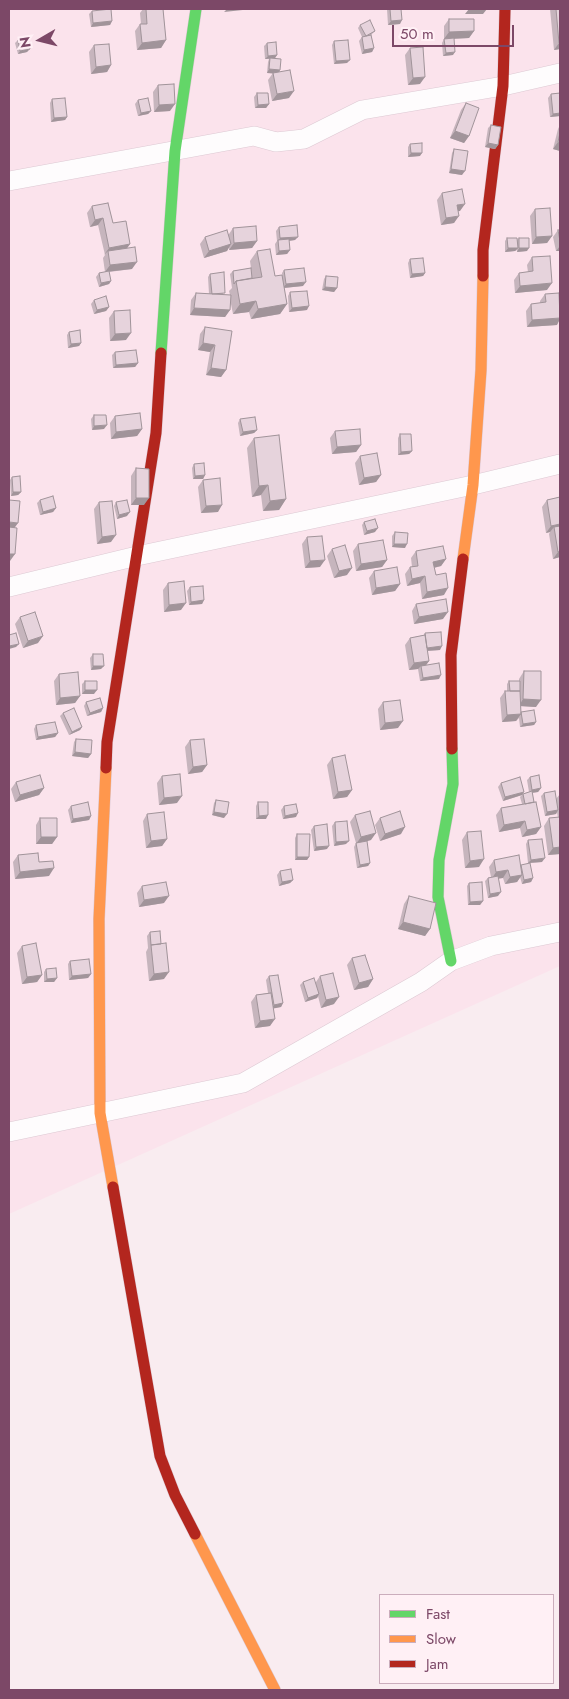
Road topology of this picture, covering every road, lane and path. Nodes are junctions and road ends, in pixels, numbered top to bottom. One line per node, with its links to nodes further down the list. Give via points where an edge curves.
1 (196, 9): 5 (street)
2 (505, 9): 4 (street)
3 (560, 73): 4 (street)
4 (502, 86): 5 (street, via 362,110 304,139 276,142 254,136); 8 (street, via 482,250 481,370)
5 (175, 151): 6 (street); 9 (street, via 156,433)
6 (9, 181)
7 (560, 464): 8 (street)
8 (473, 485): 9 (street); 12 (street, via 451,655 454,784 439,860 438,896)
9 (137, 556): 10 (street); 13 (street, via 107,742 99,918)
10 (9, 587)
11 (560, 932): 12 (street, via 492,946)
12 (451, 962): 13 (street, via 243,1082)
13 (100, 1113): 14 (street); 15 (street, via 160,1456 175,1495)
14 (9, 1132)
15 (274, 1690)

